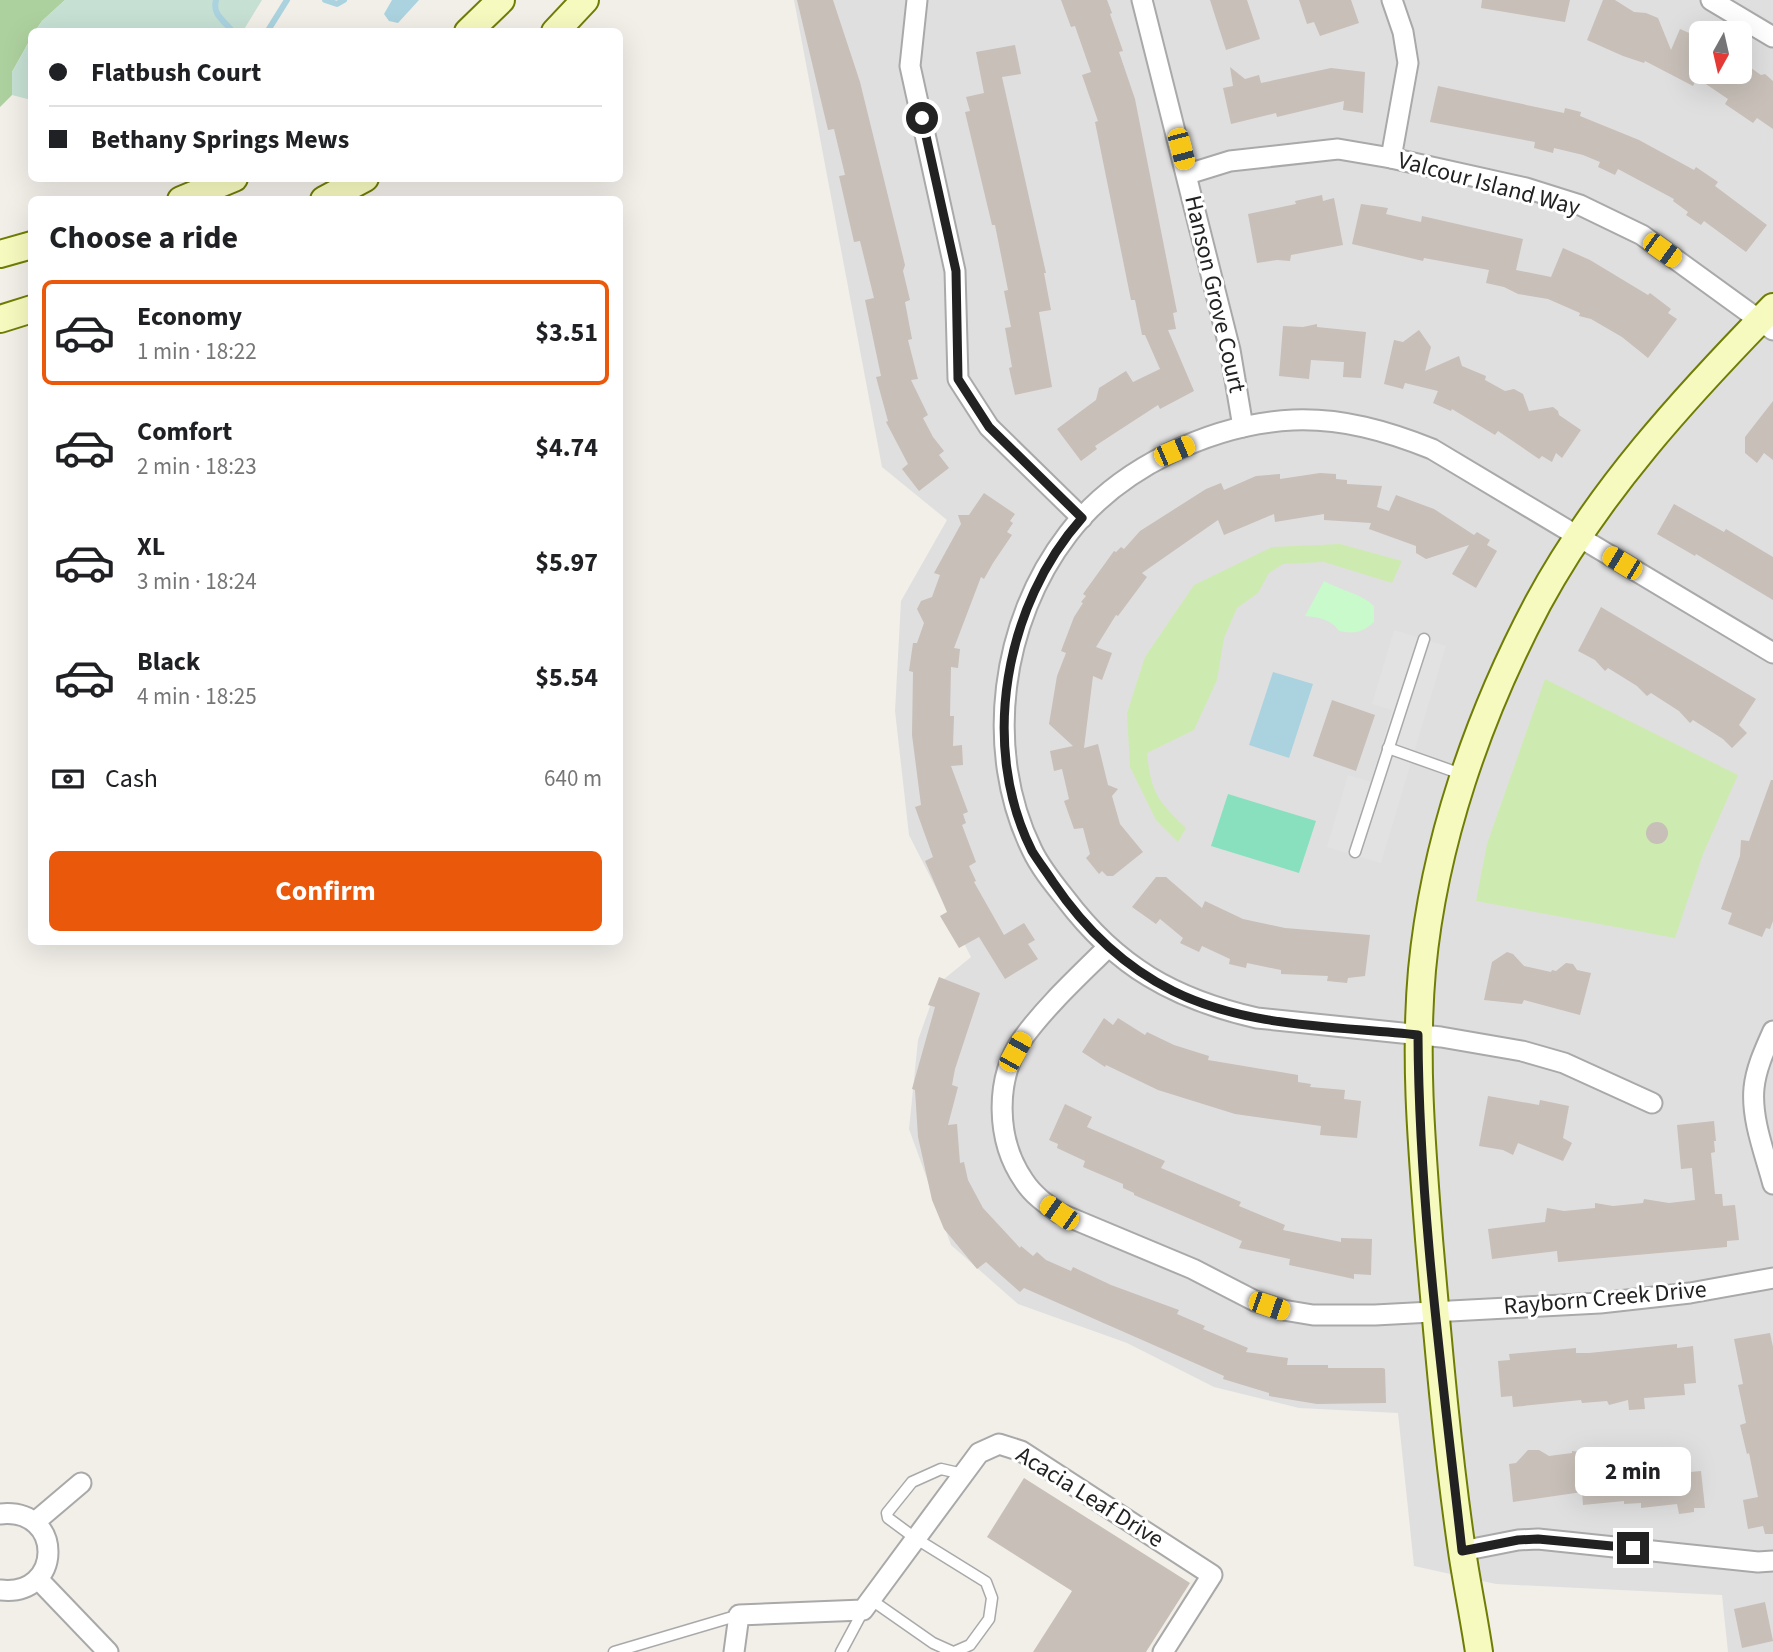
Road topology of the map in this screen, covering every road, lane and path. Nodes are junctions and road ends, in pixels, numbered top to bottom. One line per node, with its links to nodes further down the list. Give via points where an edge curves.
1 (501, 0): 7 (street)
2 (585, 0): 8 (street)
3 (917, 0): 22 (street, via 910,66 956,271 958,379 989,427)
4 (1142, 0): 11 (street, Hanson Grove Court)
5 (1392, 0): 10 (street, via 1408,63)
6 (1711, 0): 9 (street)
7 (472, 28)
8 (559, 28)
9 (1773, 37)
10 (1391, 158): 11 (street, Valcour Island Way, via 1338,149 1230,161); 20 (street, Valcour Island Way, via 1580,205 1642,235)
11 (1188, 174): 21 (street, Hanson Grove Court, via 1230,350)
12 (224, 182): 14 (street)
13 (358, 182): 15 (street)
14 (191, 196)
15 (331, 196)
16 (28, 246): 17 (street)
17 (0, 254)
18 (28, 310): 19 (street)
19 (0, 319)
20 (1768, 320): 23 (street, via 1679,405)
21 (1243, 427): 22 (street, via 1174,451 1113,489); 23 (street, via 1294,420 1331,421 1397,435 1432,449)
22 (1082, 518): 29 (street, via 1049,562 1016,639 1006,680 1006,752 1014,799 1033,852 1072,908)
23 (1579, 537): 25 (street); 27 (street, via 1520,639)
24 (1423, 639): 26 (lane)
25 (1773, 653)
26 (1388, 748): 27 (lane); 28 (lane)
27 (1464, 775): 31 (street, via 1432,901)
28 (1355, 852)
29 (1108, 947): 31 (street, via 1173,990 1234,1013); 35 (street, Rayborn Creek Drive, via 1022,1039 1005,1081 1005,1140 1013,1163 1040,1200 1059,1213 1283,1310 1313,1315)
30 (1773, 1031): 33 (street, via 1758,1066 1754,1112)
31 (1418, 1035): 32 (street, via 1522,1051 1564,1063); 35 (street, via 1418,1102)
32 (1652, 1103)
33 (1773, 1184)
34 (1773, 1278): 35 (street, Rayborn Creek Drive, via 1600,1303)
35 (1435, 1312): 41 (street)
36 (963, 1474): 40 (street, Acacia Leaf Drive); 40 (lane, via 941,1469 912,1482 888,1509 888,1518); 52 (street, Acacia Leaf Drive, via 979,1453 999,1444 1021,1451 1212,1575)
37 (81, 1483): 39 (street)
38 (0, 1514): 39 (street, via 12,1513)
39 (36, 1522): 43 (street, via 44,1532 49,1557)
40 (915, 1538): 45 (street, Acacia Leaf Drive); 51 (lane, via 986,1582 992,1598 989,1619 970,1645)
41 (1462, 1551): 42 (street, via 1538,1539); 53 (street); 54 (street)
42 (1773, 1561)
43 (37, 1579): 44 (street, via 15,1591); 47 (street)
44 (0, 1590)
45 (867, 1604): 46 (street); 50 (lane); 51 (lane)
46 (739, 1615): 48 (lane); 49 (street)
47 (107, 1652)
48 (614, 1652)
49 (734, 1652)
50 (841, 1652)
51 (954, 1652)
52 (1163, 1652)
53 (1460, 1652)
54 (1479, 1652)

